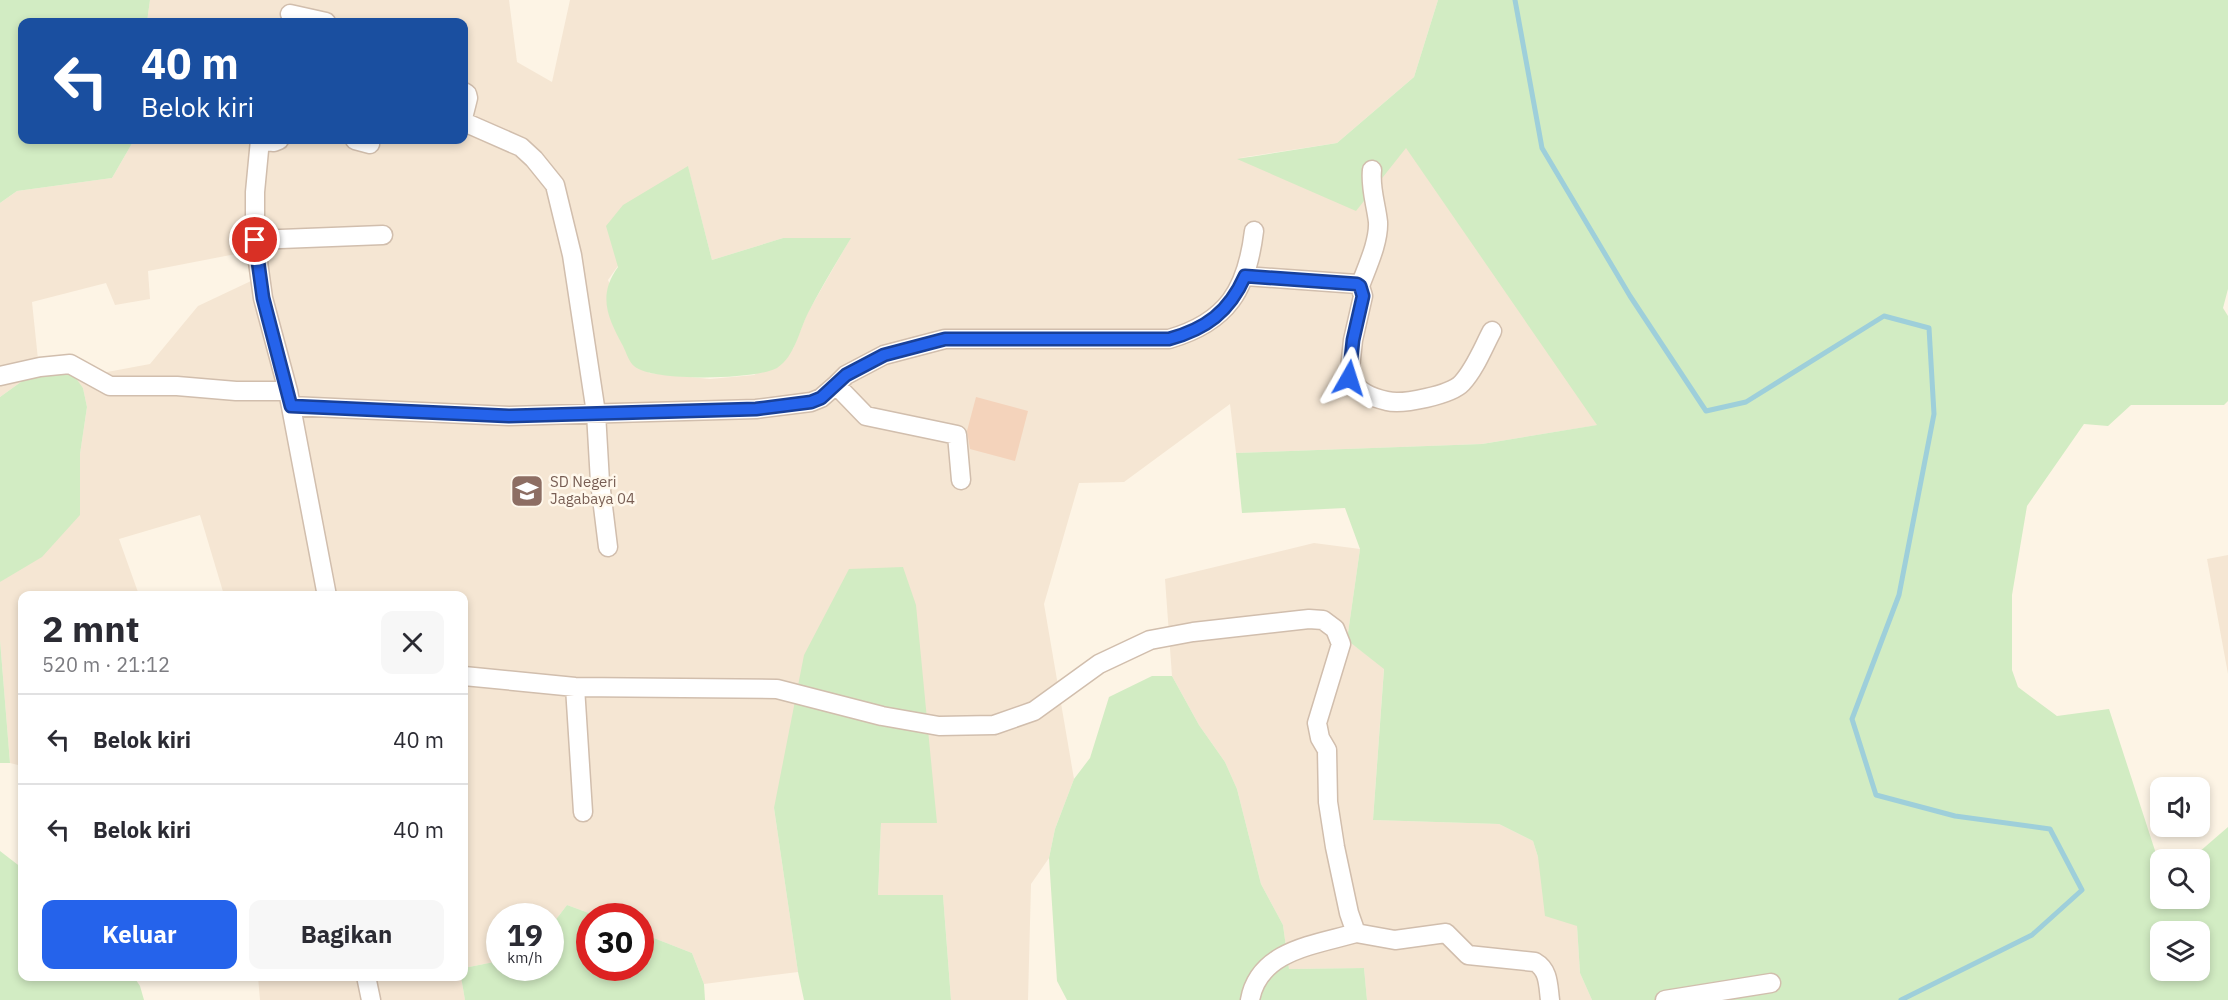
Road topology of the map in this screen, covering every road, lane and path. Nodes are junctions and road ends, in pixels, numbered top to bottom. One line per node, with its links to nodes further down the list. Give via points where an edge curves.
1 (291, 12): 2 (street)
2 (312, 18)
3 (468, 124): 15 (street, via 521,147 555,185 572,255)
4 (259, 144): 8 (street)
5 (1372, 170): 10 (street, via 1378,224)
6 (1254, 231): 9 (street)
7 (383, 236): 8 (street)
8 (255, 240): 14 (street, via 263,298)
9 (1245, 276): 10 (street); 13 (street, via 1224,311 1189,333 1169,339 945,339 884,355 846,375)
10 (1360, 286): 11 (street, via 1363,296 1349,378 1358,390 1390,402 1440,396 1454,389 1462,383)
11 (1492, 331)
12 (0, 376): 14 (street, via 70,364 110,386 177,386)
13 (836, 385): 15 (street, via 811,402 756,409); 16 (street, via 866,416 957,435)
14 (289, 398): 15 (street, via 509,416); 18 (street)
15 (596, 413): 17 (street)
16 (961, 480)
17 (608, 547)
18 (326, 591)
19 (468, 676): 20 (street)
20 (575, 687): 21 (street); 22 (street, via 777,689 939,726 994,725 1034,711 1099,664 1150,640 1204,630 1323,620 1335,629 1341,644 1317,723 1327,750 1328,802 1335,847)
21 (583, 812)
22 (1356, 933): 26 (street, via 1286,954 1264,968); 27 (street, via 1395,939 1446,933 1468,955 1536,962 1544,966)
23 (367, 981): 25 (street)
24 (1771, 983): 28 (street)
25 (370, 1000)
26 (1250, 1000)
27 (1550, 1000)
28 (1665, 1000)

